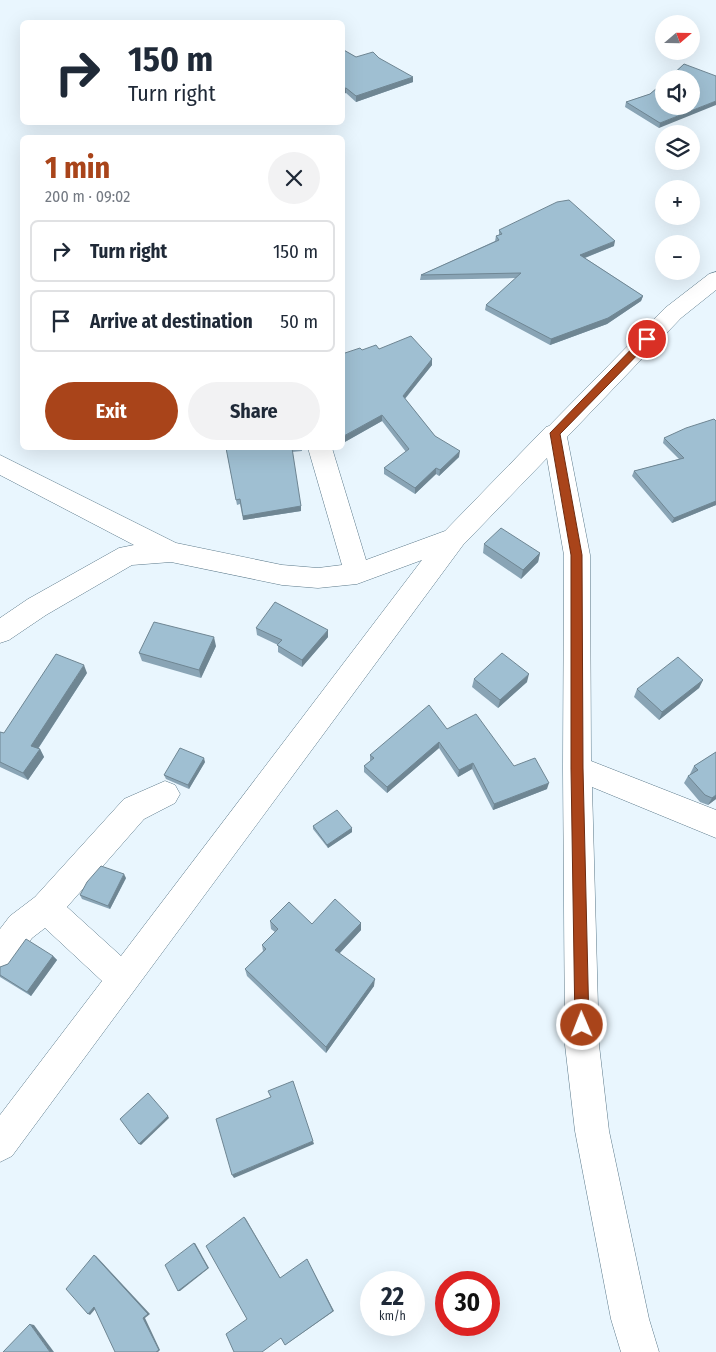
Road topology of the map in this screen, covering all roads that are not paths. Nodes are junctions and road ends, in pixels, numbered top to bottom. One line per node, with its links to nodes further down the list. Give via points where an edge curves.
1 (716, 279): 2 (street, via 673,313)
2 (554, 433): 5 (street); 9 (street, via 576,555)
3 (321, 450): 7 (street)
4 (0, 464): 6 (street)
5 (454, 538): 7 (street); 14 (street)
6 (171, 552): 7 (street, via 282,576 318,578); 8 (street, via 128,555)
7 (357, 574)
8 (0, 632)
9 (577, 768): 11 (street); 16 (street, via 582,1045 592,1131 630,1319)
10 (165, 794): 12 (street, via 134,809)
11 (716, 824)
12 (46, 908): 13 (street, via 21,928); 14 (street)
13 (0, 956)
14 (123, 979): 15 (street)
15 (0, 1144)
16 (640, 1352)

